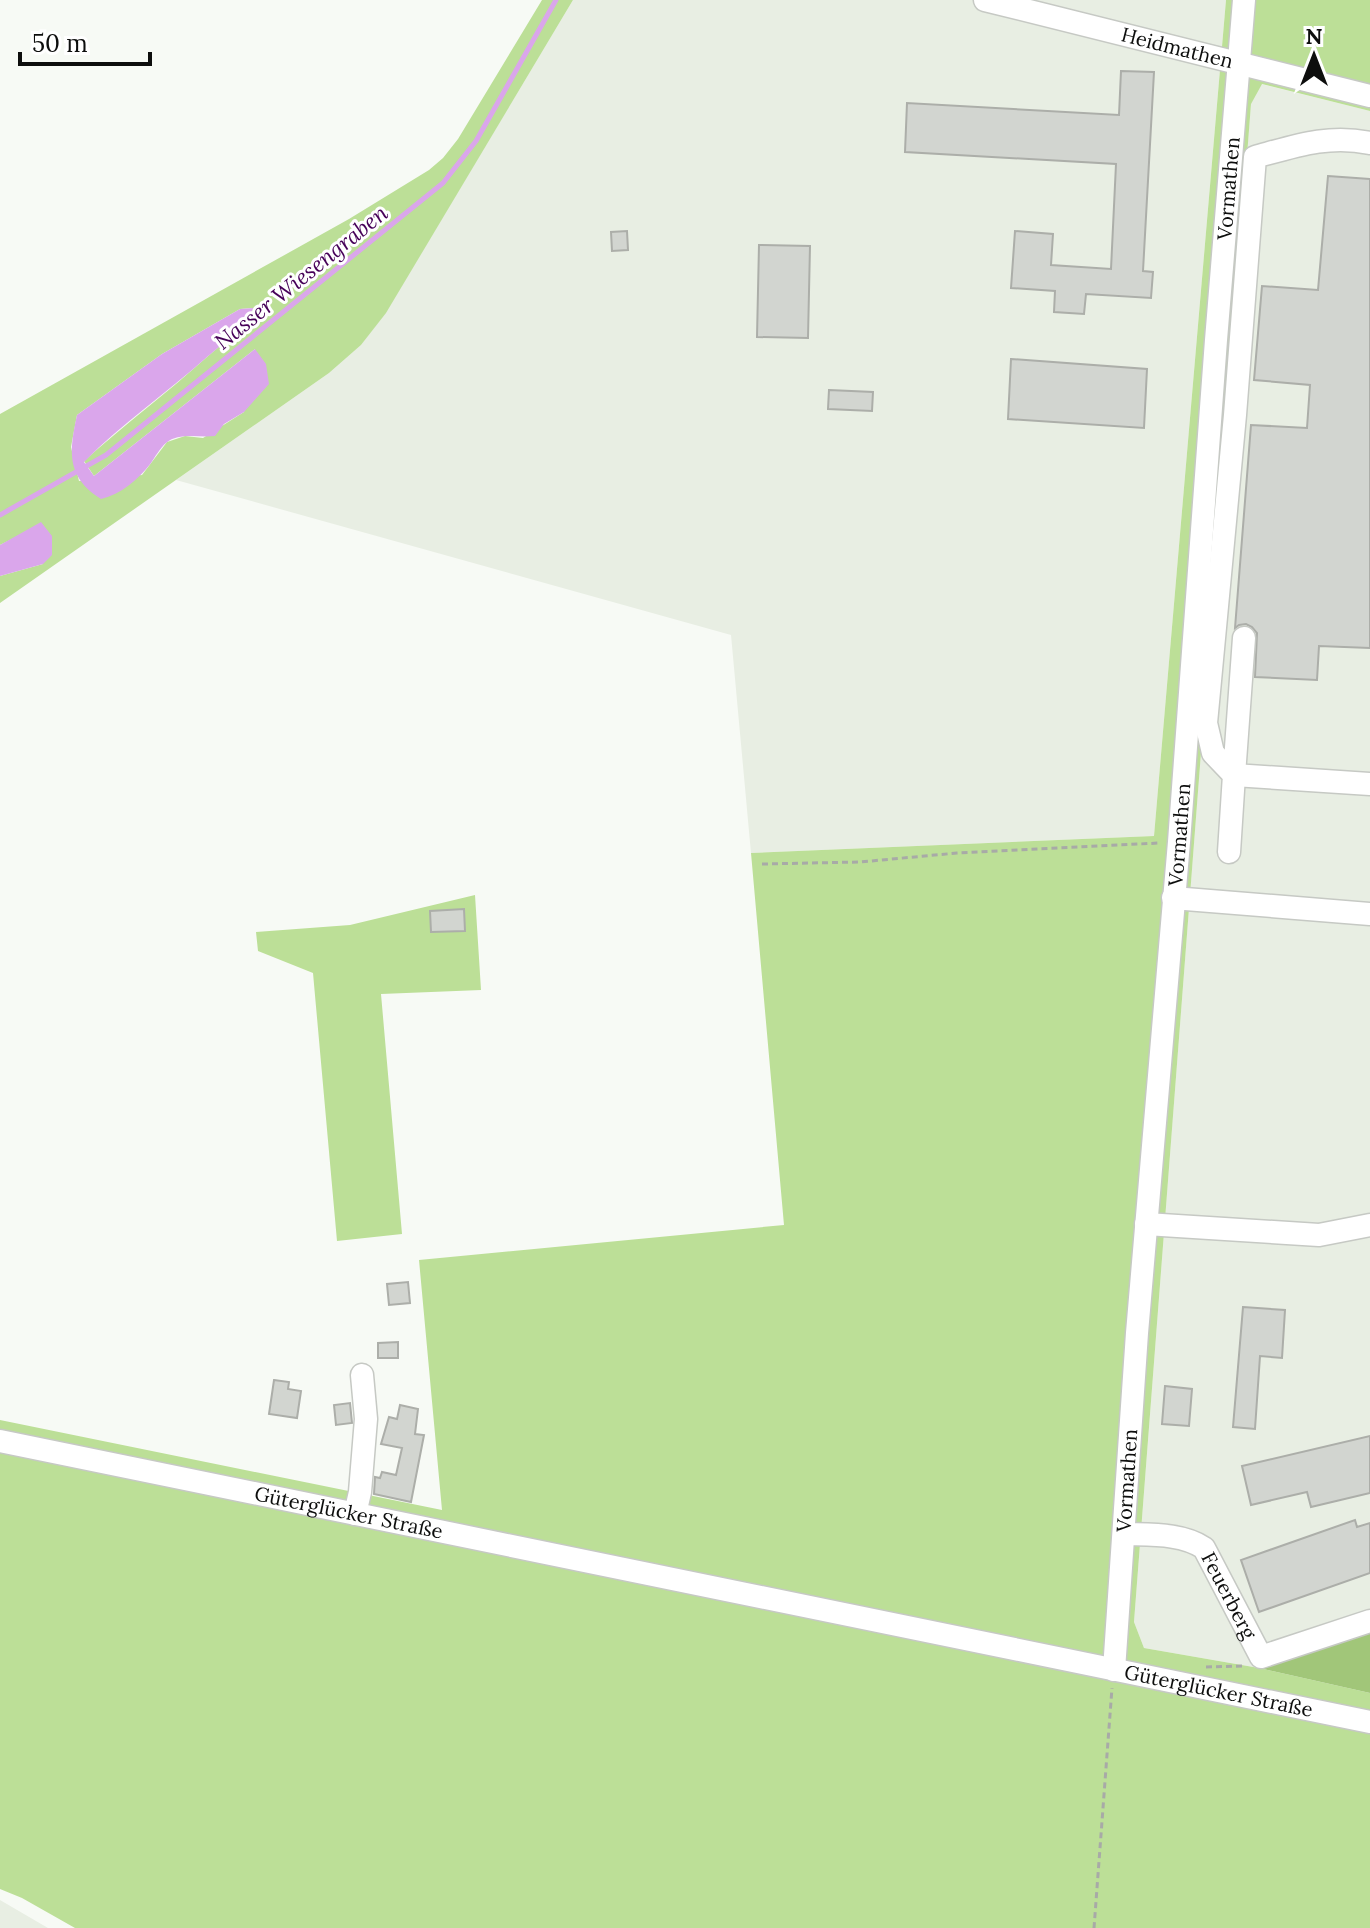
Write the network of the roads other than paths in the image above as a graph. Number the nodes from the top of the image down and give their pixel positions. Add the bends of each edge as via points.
1 (985, 0) edge
2 (1244, 0) edge
3 (1239, 64) junction
4 (1370, 96) edge
5 (1370, 143) edge
6 (1244, 638) dead end
7 (1234, 775) junction
8 (1370, 784) edge
9 (1229, 852) dead end
10 (1173, 898) junction
11 (1370, 914) edge
12 (1146, 1224) junction
13 (1370, 1225) edge
14 (362, 1375) dead end
15 (0, 1441) edge
16 (355, 1514) junction
17 (1124, 1534) junction
18 (1370, 1621) edge
19 (1114, 1670) junction
20 (1370, 1722) edge

1 - 3 street, Heidmathen
2 - 3 street, Vormathen
3 - 4 street, Heidmathen
3 - 10 street, Vormathen
5 - 7 street via 1349,138 1305,143 1255,157 1206,723 1213,753
6 - 7 street
7 - 8 street
7 - 9 street
10 - 11 street
10 - 12 street, Vormathen
12 - 13 street via 1319,1235
12 - 17 street, Vormathen
14 - 16 street via 366,1419
15 - 16 street, Güterglücker Straße
16 - 19 street, Güterglücker Straße
17 - 18 street, Feuerberg via 1181,1538 1204,1548 1261,1657
17 - 19 street, Vormathen
19 - 20 street, Güterglücker Straße

